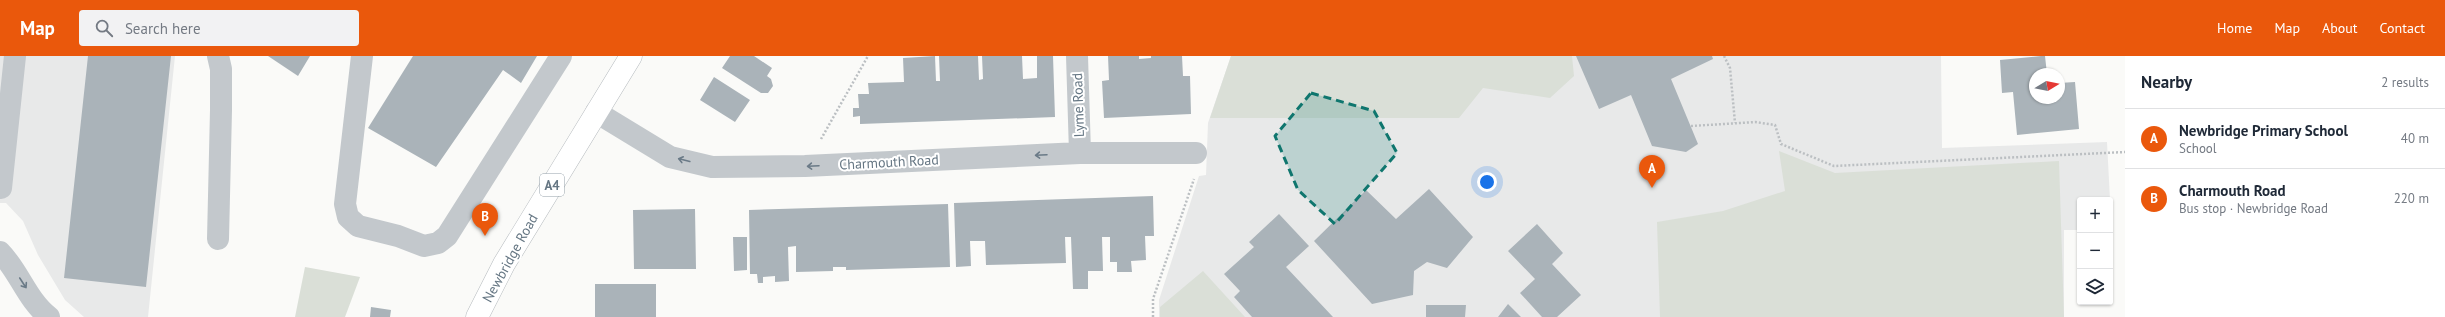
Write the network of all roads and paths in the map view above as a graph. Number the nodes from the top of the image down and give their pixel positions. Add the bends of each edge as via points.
1 (15, 56) edge
2 (218, 56) edge
3 (362, 56) edge
4 (561, 56) edge
5 (631, 56) edge
6 (868, 56) edge
7 (1077, 56) edge
8 (1724, 56) edge
9 (596, 112) junction
10 (1735, 123) junction
11 (1691, 126) dead end
12 (2125, 152) edge
13 (1080, 153) junction
14 (1196, 153) joint
15 (805, 166) junction
16 (1, 188) dead end
17 (218, 239) dead end
18 (0, 252) edge
19 (49, 317) edge
20 (477, 317) edge
21 (1154, 317) edge

1 - 16 street
2 - 17 street via 221,70
3 - 4 street via 345,204 348,217 358,226 398,236 424,246 438,244 447,236
5 - 9 main road, Newbridge Road / A4
6 - 15 path
7 - 13 street, Lyme Road
8 - 10 path via 1730,68
15 -> 9 street, Charmouth Road via 712,168 670,157
9 - 20 main road, Newbridge Road / A4 via 504,264
10 - 11 path
10 - 12 path via 1775,125 1781,144 1834,166
13 - 14 street, Charmouth Road
13 -> 15 street, Charmouth Road
14 - 21 path via 1196,173 1153,299
18 -> 19 street via 8,260 40,310

